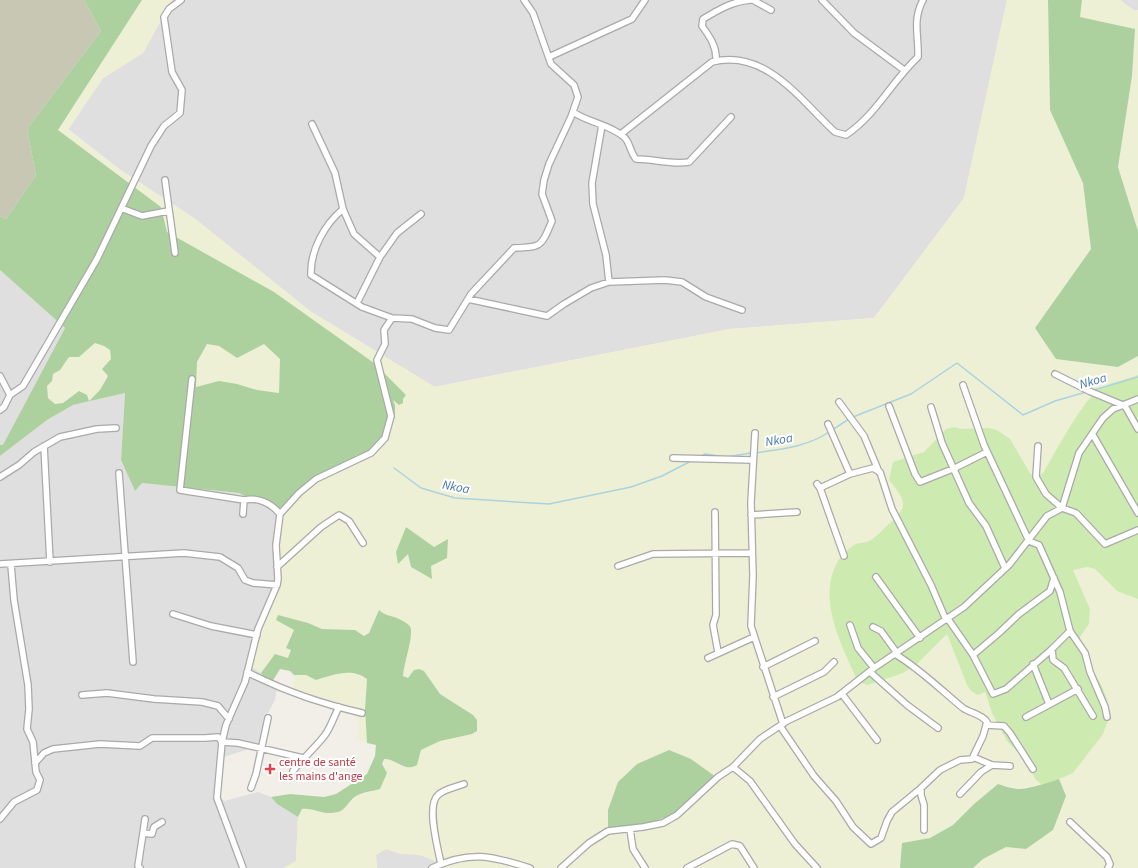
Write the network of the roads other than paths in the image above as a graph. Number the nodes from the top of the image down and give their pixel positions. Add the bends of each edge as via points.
1 (181, 0) edge
2 (524, 0) edge
3 (645, 0) edge
4 (752, 0) edge
5 (822, 0) edge
6 (923, 0) edge
7 (771, 10) dead end
8 (549, 57) junction
9 (716, 60) junction
10 (904, 70) junction
11 (573, 112) junction
12 (731, 117) dead end
13 (312, 124) dead end
14 (602, 125) junction
15 (621, 134) junction
16 (165, 180) dead end
17 (121, 208) junction
18 (343, 209) junction
19 (168, 211) junction
20 (421, 214) dead end
21 (175, 253) dead end
22 (380, 258) junction
23 (609, 282) junction
24 (468, 299) junction
25 (357, 303) junction
26 (742, 310) dead end
27 (392, 318) junction
28 (1055, 374) dead end
29 (0, 376) edge
30 (192, 380) dead end
31 (963, 385) dead end
32 (10, 395) junction
33 (1138, 399) edge
34 (839, 402) dead end
35 (889, 406) dead end
36 (1125, 406) junction
37 (931, 407) dead end
38 (0, 410) edge
39 (828, 424) dead end
40 (116, 428) dead end
41 (1138, 429) edge
42 (755, 432) dead end
43 (1092, 435) junction
44 (44, 446) junction
45 (1038, 446) dead end
46 (988, 452) junction
47 (673, 458) dead end
48 (752, 460) junction
49 (955, 468) junction
50 (880, 472) junction
51 (119, 473) dead end
52 (850, 474) junction
53 (0, 477) edge
54 (244, 500) junction
55 (1062, 508) junction
56 (715, 512) dead end
57 (796, 512) dead end
58 (1138, 513) edge
59 (243, 514) dead end
60 (280, 514) junction
61 (751, 515) junction
62 (1138, 530) edge
63 (1029, 541) junction
64 (363, 544) dead end
65 (716, 553) junction
66 (752, 553) junction
67 (844, 556) dead end
68 (126, 558) junction
69 (50, 562) junction
70 (0, 564) edge
71 (11, 565) junction
72 (618, 566) dead end
73 (277, 567) junction
74 (1005, 568) junction
75 (876, 577) dead end
76 (1054, 578) junction
77 (277, 585) junction
78 (174, 614) dead end
79 (947, 620) junction
80 (850, 624) dead end
81 (873, 627) dead end
82 (1070, 631) junction
83 (257, 635) junction
84 (754, 637) junction
85 (920, 638) junction
86 (815, 641) dead end
87 (1052, 650) junction
88 (718, 652) junction
89 (896, 654) junction
90 (973, 655) junction
91 (708, 658) dead end
92 (133, 662) dead end
93 (834, 662) dead end
94 (1033, 664) junction
95 (763, 668) junction
96 (872, 670) junction
97 (247, 672) junction
98 (1078, 689) junction
99 (842, 694) junction
100 (82, 695) dead end
101 (773, 697) junction
102 (1049, 704) junction
103 (339, 707) junction
104 (362, 714) dead end
105 (1093, 716) dead end
106 (1026, 717) dead end
107 (1107, 717) dead end
108 (268, 718) dead end
109 (229, 719) junction
110 (781, 725) junction
111 (986, 725) junction
112 (938, 728) dead end
113 (877, 740) dead end
114 (222, 742) junction
115 (262, 749) junction
116 (973, 757) junction
117 (303, 758) junction
118 (35, 763) junction
119 (992, 765) junction
120 (1010, 766) dead end
121 (733, 767) junction
122 (1033, 769) dead end
123 (293, 771) dead end
124 (464, 784) dead end
125 (251, 788) dead end
126 (921, 788) junction
127 (960, 794) dead end
128 (0, 819) edge
129 (145, 819) dead end
130 (162, 822) dead end
131 (1070, 822) dead end
132 (630, 829) junction
133 (924, 830) dead end
134 (143, 833) junction
135 (441, 864) junction
136 (140, 868) edge
137 (244, 868) edge
138 (432, 868) edge
139 (530, 868) edge
140 (561, 868) edge
141 (645, 868) edge
142 (687, 868) edge
143 (754, 868) edge
144 (817, 868) edge
145 (1108, 868) edge

1 - 17 street via 169,9 164,17 172,72 182,90 180,113 164,126 151,146
2 - 8 street via 533,14
3 - 8 street via 632,18
4 - 7 street
4 - 9 street via 726,6 703,19 702,26 716,52
5 - 10 street via 854,33
6 - 10 street via 918,10 916,25 918,57
8 - 11 street via 551,64 574,85 578,97
9 - 10 street via 751,63 782,79 835,132 846,135 858,127 882,102
9 - 15 street
11 - 14 street via 585,120
11 - 24 street via 544,180 542,194 552,222 543,242 535,247 514,248
12 - 15 street via 689,162 680,164 636,158
13 - 18 street via 334,173
14 - 15 street
14 - 23 street via 592,183 593,204 606,256
16 - 19 street
17 - 19 street via 142,216
17 - 32 street via 97,260 29,375 22,386
18 - 22 street via 354,234
18 - 25 street via 324,229 316,246 311,275
19 - 21 street
20 - 22 street via 397,233
22 - 25 street
23 - 24 street via 591,288 547,316
23 - 26 street via 682,282 706,297
24 - 27 street via 450,330 435,328 412,319
25 - 27 street
27 - 60 street via 384,330 385,344 377,360 391,416 385,438 371,453 316,479
28 - 36 street
29 - 32 street
30 - 54 street via 180,490
31 - 46 street
32 - 38 street
33 - 36 street
34 - 50 street via 864,436
35 - 49 street via 920,482
36 - 41 street
36 - 43 street via 1113,409 1102,418
37 - 49 street via 942,443
39 - 52 street
40 - 44 street via 60,437
42 - 48 street
43 - 55 street via 1079,453
43 - 58 street
44 - 53 street
44 - 69 street
45 - 55 street via 1036,477 1046,494
46 - 49 street
46 - 63 street
47 - 48 street
48 - 61 street
49 - 74 street via 969,503 986,526
50 - 52 street via 873,468
50 - 79 street via 892,509
51 - 68 street
52 - 67 street via 818,486
54 - 59 street
54 - 60 street via 262,500
55 - 62 street via 1076,513 1105,544
55 - 63 street via 1047,516
56 - 65 street
57 - 61 street
60 - 73 street via 276,545
61 - 66 street
63 - 74 street
63 - 76 street via 1039,545
64 - 73 street via 349,521 339,515 321,527
65 - 66 street
65 - 72 street via 653,554
65 - 88 street via 716,615 713,625
66 - 84 street via 751,626
68 - 69 street
68 - 77 street via 184,553 220,557 238,568 245,580
68 - 92 street
69 - 71 street
70 - 71 street
71 - 118 street via 28,685 27,729 33,742
73 - 77 street
74 - 79 street
75 - 85 street
76 - 82 street
76 - 90 street via 1050,591 1019,614
77 - 83 street
78 - 83 street via 211,626
79 - 85 street
79 - 90 street
80 - 96 street via 858,648
81 - 89 street via 880,631
82 - 87 street
82 - 107 street via 1085,653
83 - 97 street
84 - 88 street
84 - 95 street
85 - 89 street
86 - 95 street
87 - 94 street
87 - 98 street via 1053,660 1064,668
88 - 91 street
89 - 96 street
89 - 111 street via 965,709 985,719
90 - 94 street via 993,694 1006,689
93 - 101 street via 824,672
94 - 102 street
95 - 101 street
96 - 99 street
96 - 112 street via 907,705
97 - 103 street via 290,692
97 - 109 street
98 - 102 street
98 - 105 street
99 - 110 street
99 - 113 street
100 - 109 street via 107,693 202,702 218,706
101 - 110 street
102 - 106 street
103 - 104 street
103 - 117 street via 326,734
108 - 115 street
109 - 114 street
110 - 121 street via 760,739
110 - 126 street via 814,776 836,801 853,827 871,844 881,838 892,812
111 - 116 street
111 - 122 street via 1004,726
114 - 115 street
114 - 118 street via 218,737 210,736 152,738 140,746 100,744 53,748
114 - 137 street via 217,798
115 - 117 street
115 - 125 street
116 - 119 street
116 - 126 street via 940,770
117 - 123 street
118 - 128 street via 40,780 37,790 14,802
119 - 120 street
119 - 127 street via 981,772
121 - 132 street via 663,823
121 - 144 street via 750,781 795,844
124 - 135 street via 438,794 433,801
126 - 133 street
129 - 134 street
130 - 134 street via 154,827 152,834
131 - 145 street via 1107,857 1110,864
132 - 140 street via 608,832 589,843
132 - 141 street via 633,849
134 - 136 street via 138,860
135 - 138 street
135 - 139 street via 460,857 476,856 502,859
142 - 143 street via 732,844 740,846

